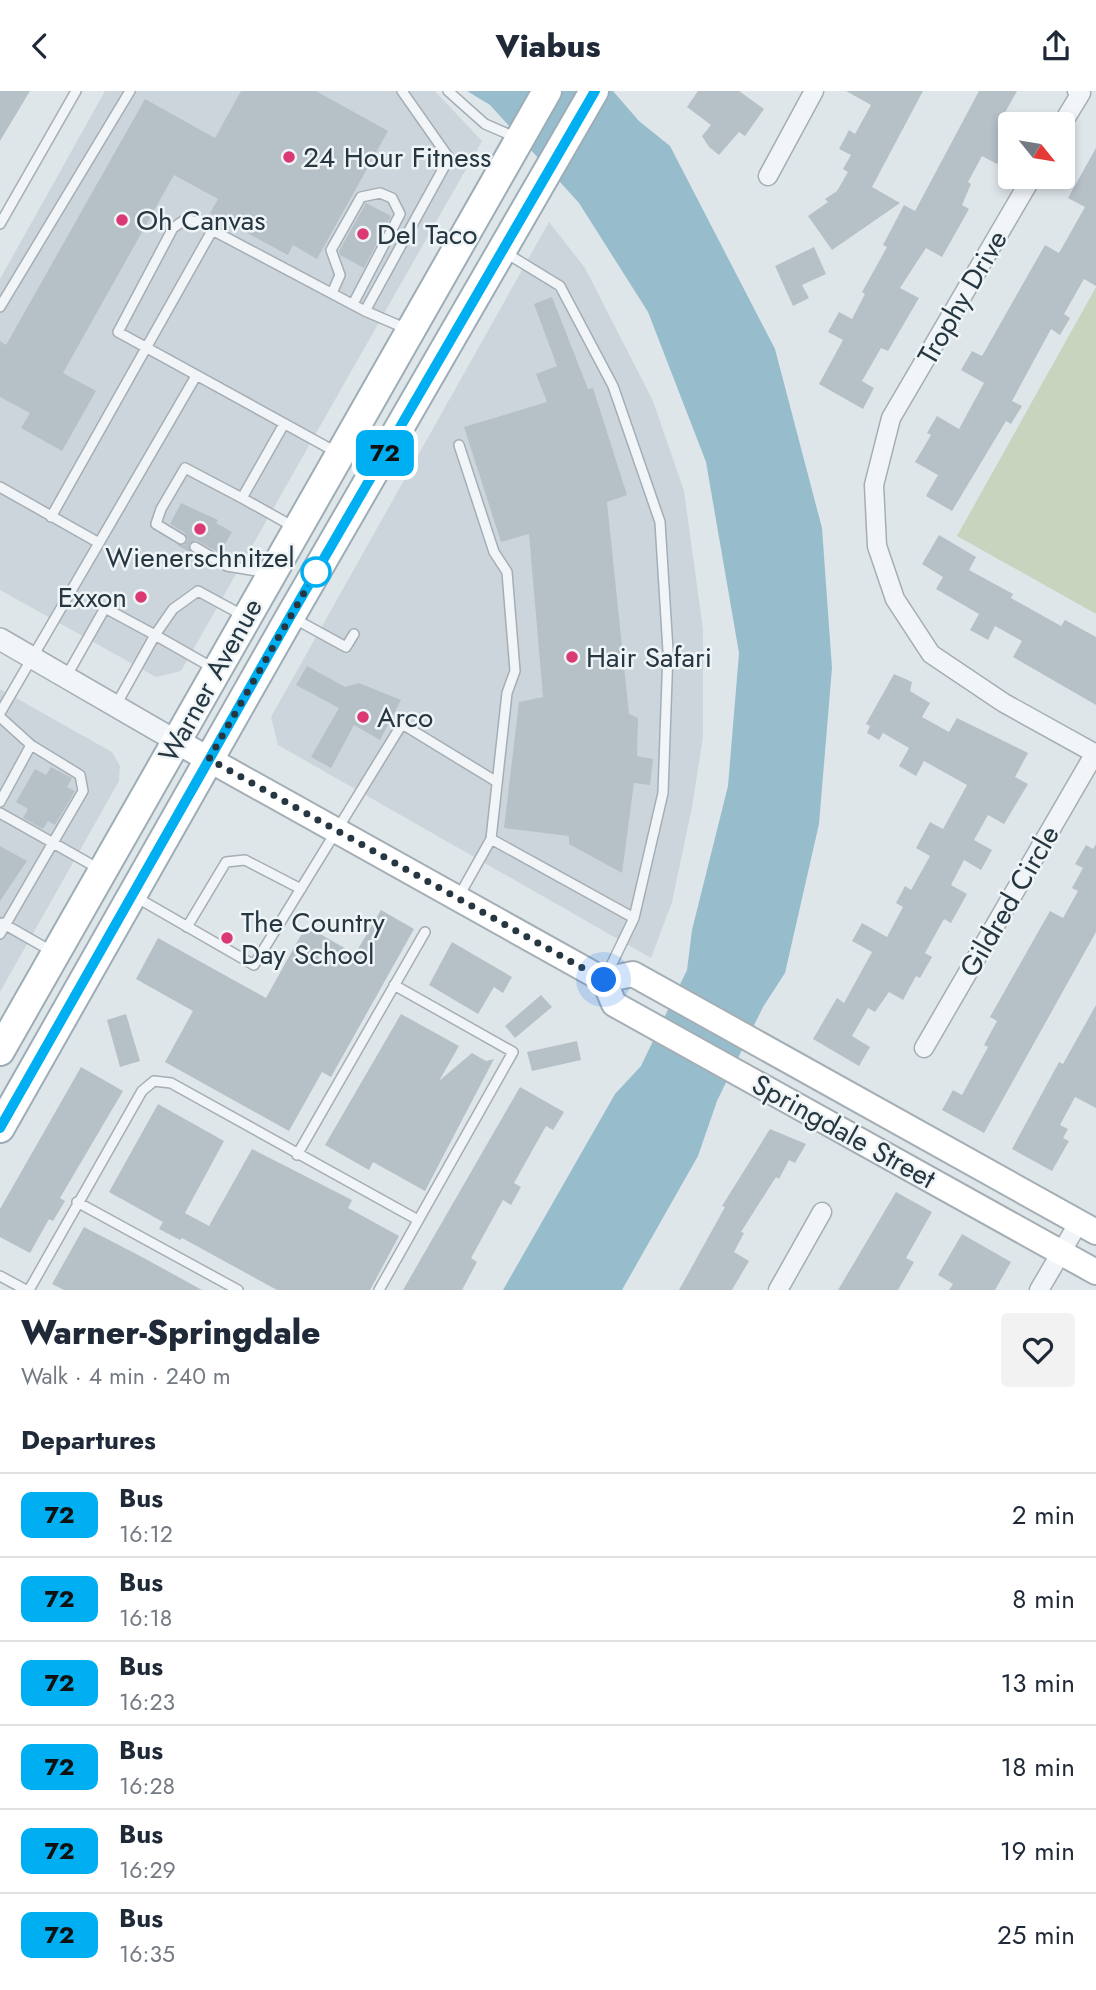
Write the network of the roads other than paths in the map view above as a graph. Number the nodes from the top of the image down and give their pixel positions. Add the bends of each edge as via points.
1 (76, 91) edge
2 (130, 91) edge
3 (402, 91) edge
4 (448, 91) edge
5 (547, 91) edge
6 (594, 91) edge
7 (814, 91) edge
8 (1079, 92) edge
9 (1068, 112) edge
10 (519, 137) junction
11 (768, 176) dead end
12 (1025, 189) edge
13 (0, 224) edge
14 (213, 229) junction
15 (504, 246) junction
16 (331, 293) junction
17 (353, 304) junction
18 (0, 307) edge
19 (365, 311) junction
20 (412, 331) junction
21 (145, 349) junction
22 (444, 351) junction
23 (196, 376) junction
24 (284, 424) junction
25 (459, 446) dead end
26 (339, 454) junction
27 (0, 487) edge
28 (242, 498) junction
29 (51, 517) junction
30 (296, 528) junction
31 (181, 539) dead end
32 (99, 543) junction
33 (195, 547) dead end
34 (269, 573) junction
35 (245, 617) junction
36 (290, 617) junction
37 (354, 633) dead end
38 (155, 635) junction
39 (0, 639) edge
40 (32, 657) junction
41 (216, 670) junction
42 (66, 677) junction
43 (116, 706) junction
44 (0, 715) edge
45 (176, 741) junction
46 (31, 745) junction
47 (1095, 753) edge
48 (209, 759) junction
49 (498, 782) junction
50 (0, 802) edge
51 (0, 813) edge
52 (337, 829) junction
53 (491, 839) junction
54 (55, 842) junction
55 (103, 870) junction
56 (301, 889) junction
57 (132, 895) junction
58 (458, 899) junction
59 (635, 918) junction
60 (2, 927) edge
61 (187, 927) junction
62 (425, 932) dead end
63 (57, 954) junction
64 (604, 980) junction
65 (394, 985) junction
66 (4, 1037) edge
67 (924, 1048) dead end
68 (16, 1100) junction
69 (0, 1128) edge
70 (297, 1154) junction
71 (77, 1202) junction
72 (822, 1212) dead end
73 (418, 1220) junction
74 (1087, 1227) edge
75 (1061, 1252) junction
76 (1096, 1272) edge
77 (0, 1276) edge
78 (27, 1290) edge
79 (238, 1290) edge
80 (379, 1290) edge
81 (778, 1290) edge
82 (1039, 1290) edge

1 - 13 lane
2 - 18 lane
3 - 19 lane via 449,158
4 - 10 lane via 485,124
5 - 10 main road, Warner Avenue
6 - 15 main road, Warner Avenue
7 - 11 street
8 - 9 street
10 - 15 main road via 513,182 494,218 495,235
10 - 20 main road, Warner Avenue
12 - 47 street, Trophy Drive via 891,418 874,485 877,546 895,599 931,654 1003,703
14 - 16 lane
14 - 21 lane
14 - 21 lane via 186,219 173,228 118,327 121,335
15 - 22 main road, Warner Avenue
15 - 59 lane via 560,286 613,386 660,522 668,651 663,793
16 - 17 lane
16 - 17 lane via 340,275 331,250 361,197 380,193 392,198 400,214
17 - 19 lane
19 - 20 lane
20 - 22 main road
20 - 26 main road, Warner Avenue
21 - 23 lane
21 - 29 lane
22 - 36 main road, Warner Avenue
23 - 24 lane
23 - 32 lane
24 - 26 lane
24 - 28 lane
25 - 49 lane via 494,552 507,572 515,671 507,693
26 - 30 main road, Warner Avenue
27 - 29 lane
28 - 30 lane
28 - 31 lane via 185,468 156,524
29 - 32 lane
30 - 34 main road, Warner Avenue
32 - 40 lane
33 - 34 lane via 227,566
34 - 35 main road, Warner Avenue
35 - 38 lane via 198,591 173,609
35 - 41 main road, Warner Avenue
36 - 37 lane via 346,647
36 - 48 main road, Warner Avenue
38 - 41 lane
38 - 42 lane via 105,608
38 - 43 lane
39 - 40 street, Springdale Street
40 - 42 street, Springdale Street
40 - 44 lane
41 - 45 main road, Warner Avenue
42 - 43 street, Springdale Street
43 - 45 street, Springdale Street
44 - 46 lane
45 - 48 main road, Springdale Street
45 - 55 main road, Warner Avenue
46 - 50 lane
46 - 54 lane via 80,775 83,791
47 - 67 street, Gildred Circle
48 - 52 main road, Springdale Street
48 - 57 main road, Warner Avenue
49 - 52 lane via 402,724
49 - 53 lane
51 - 54 lane
52 - 56 lane
52 - 58 main road, Springdale Street
53 - 58 lane
53 - 59 lane
54 - 55 lane
54 - 60 lane
55 - 63 main road, Warner Avenue
56 - 61 lane via 237,858 226,862
56 - 61 lane via 254,965
57 - 61 lane
57 - 68 main road, Warner Avenue
58 - 64 main road, Springdale Street
59 - 64 lane
60 - 63 lane
62 - 65 lane
63 - 66 main road, Warner Avenue
63 - 68 main road via 71,969 23,1055
64 - 74 main road, Springdale Street via 633,974
64 - 75 main road, Springdale Street via 614,1004
65 - 70 lane
65 - 73 lane via 513,1052
68 - 69 main road, Warner Avenue
70 - 71 lane via 171,1083 154,1081 142,1091
70 - 73 lane
71 - 78 lane
71 - 79 lane
72 - 81 street
73 - 80 lane
74 - 75 street
75 - 76 main road, Springdale Street
75 - 82 street
77 - 78 lane

